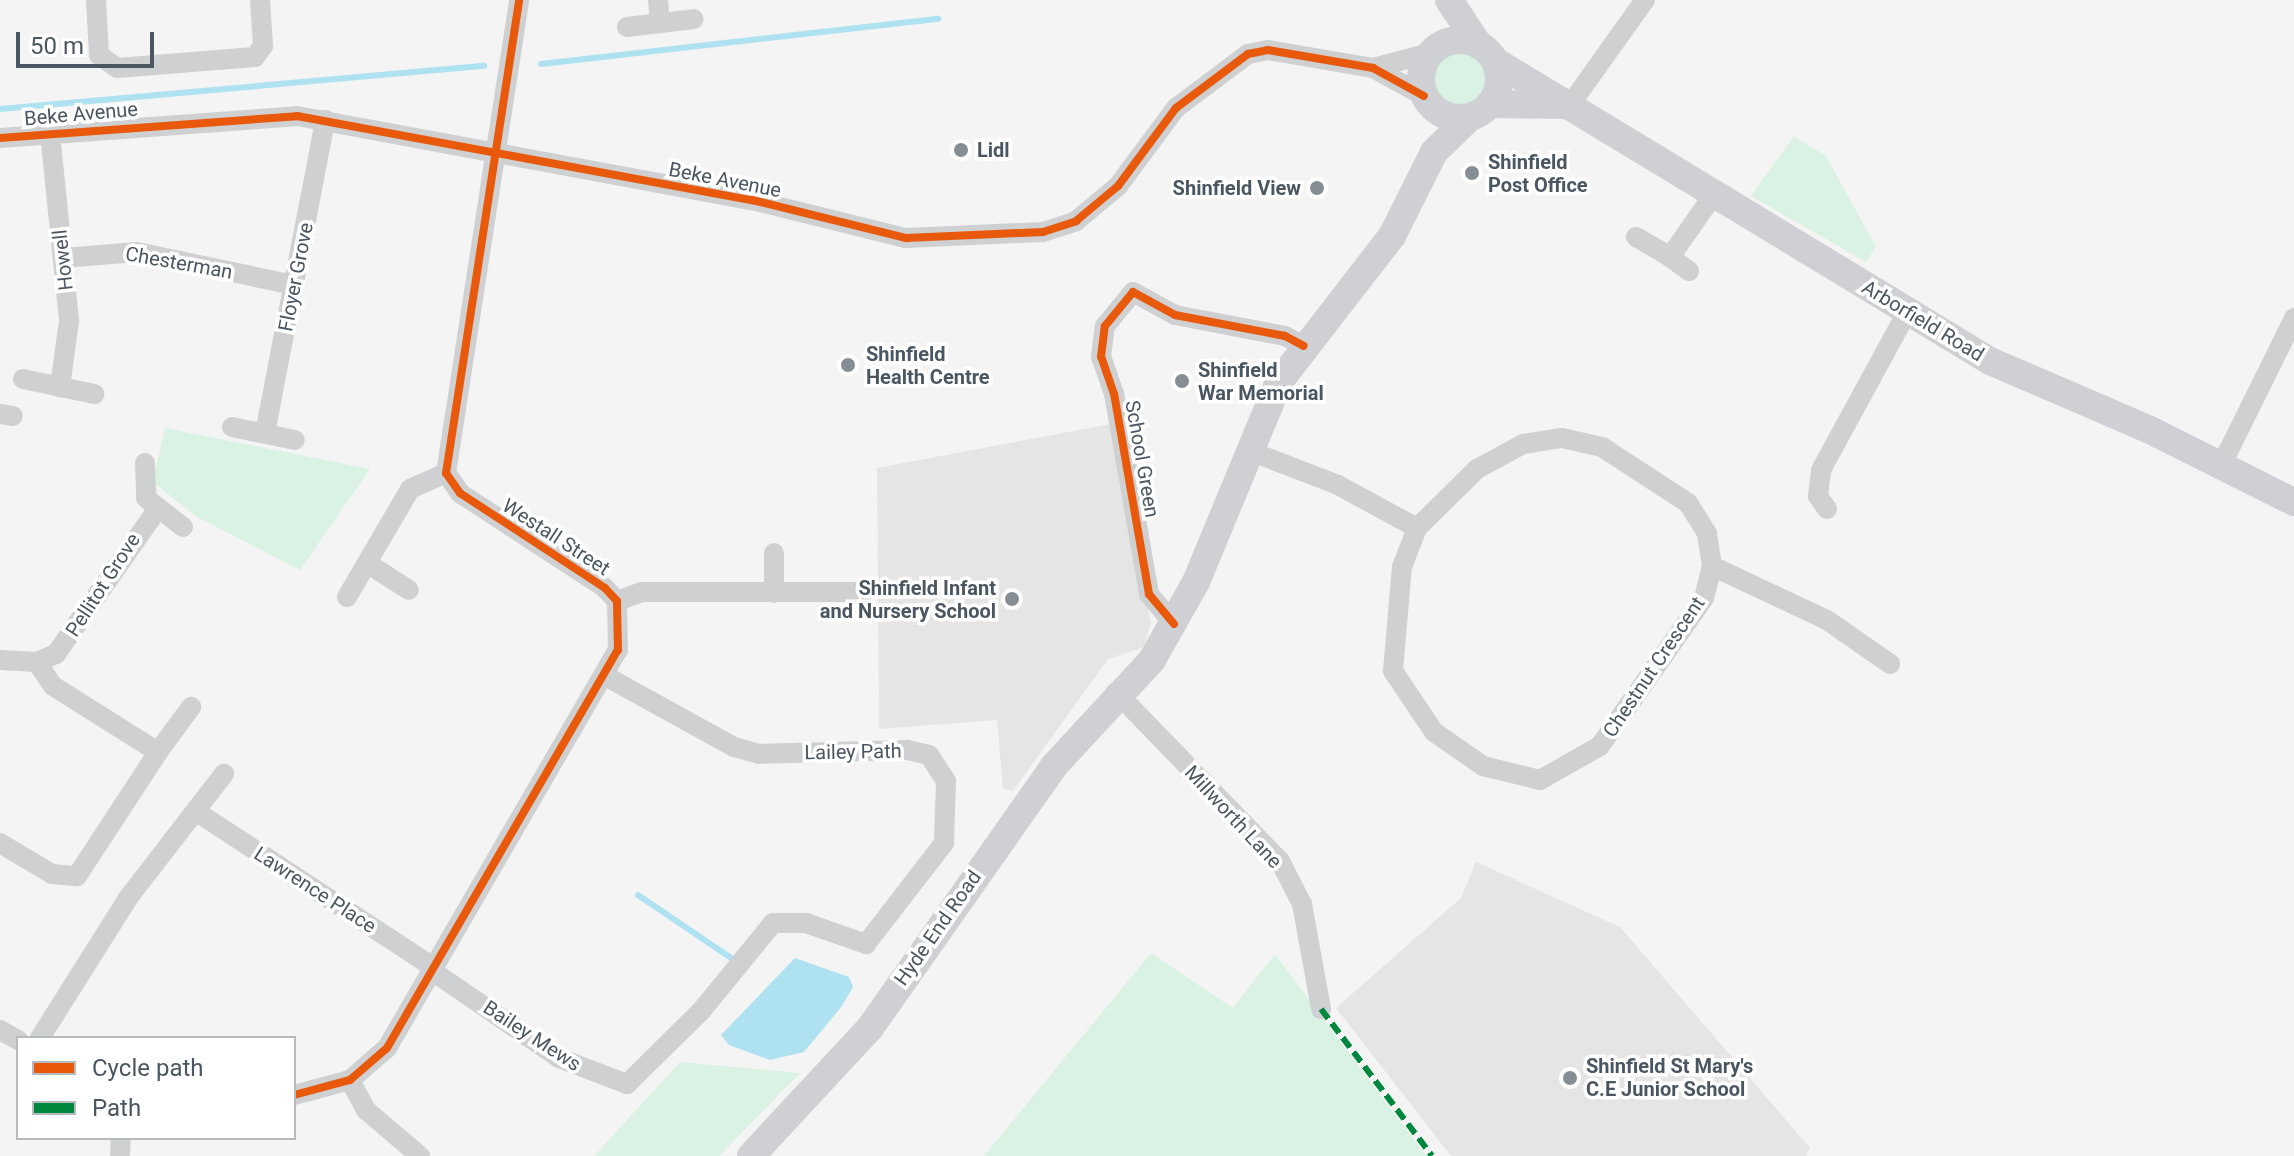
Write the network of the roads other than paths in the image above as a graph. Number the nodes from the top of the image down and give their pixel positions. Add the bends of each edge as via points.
1 (96, 0) edge
2 (260, 0) edge
3 (519, 0) edge
4 (658, 0) edge
5 (1447, 0) edge
6 (1645, 0) edge
7 (694, 19) dead end
8 (660, 23) junction
9 (627, 27) dead end
10 (1432, 50) junction
11 (1487, 53) junction
12 (1373, 68) junction
13 (1428, 102) junction
14 (1570, 105) junction
15 (1480, 111) junction
16 (325, 120) junction
17 (50, 133) junction
18 (0, 138) edge
19 (1434, 152) junction
20 (493, 154) junction
21 (1712, 197) junction
22 (1636, 237) dead end
23 (1670, 257) junction
24 (64, 258) junction
25 (1689, 271) dead end
26 (294, 285) junction
27 (1907, 312) junction
28 (2294, 318) edge
29 (1304, 346) junction
30 (23, 379) dead end
31 (60, 387) junction
32 (94, 394) dead end
33 (232, 427) dead end
34 (265, 433) junction
35 (295, 440) dead end
36 (1247, 450) junction
37 (145, 463) dead end
38 (2222, 464) junction
39 (446, 473) junction
40 (2294, 502) edge
41 (1827, 509) dead end
42 (157, 510) junction
43 (183, 527) dead end
44 (1417, 528) junction
45 (774, 553) dead end
46 (370, 565) junction
47 (1712, 566) junction
48 (409, 590) dead end
49 (865, 592) dead end
50 (774, 593) junction
51 (347, 597) dead end
52 (617, 601) junction
53 (1174, 624) junction
54 (0, 660) edge
55 (37, 662) junction
56 (1890, 664) dead end
57 (607, 677) junction
58 (1116, 692) junction
59 (191, 707) dead end
60 (158, 752) junction
61 (224, 774) dead end
62 (197, 812) junction
63 (0, 843) edge
64 (763, 932) joint
65 (432, 968) junction
66 (1321, 1009) dead end
67 (41, 1036) edge
68 (350, 1080) junction
69 (296, 1094) edge
70 (420, 1156) edge
71 (751, 1156) edge

1 - 2 street via 99,55 117,68 255,57 263,46
3 - 20 street
4 - 8 street
5 - 10 main road
5 - 11 main road
6 - 14 street
7 - 8 street
8 - 9 street
10 - 11 main road via 1464,39
10 - 12 street
10 - 13 main road via 1421,70
11 - 14 main road, Arborfield Road
11 - 15 main road via 1499,83
12 - 13 street
12 - 20 street, Beke Avenue via 1268,50 1248,54 1176,108 1097,209 1043,232 906,238 740,197
13 - 15 main road via 1442,115
13 - 19 main road
14 - 15 main road
14 - 21 main road, Arborfield Road
15 - 19 main road
16 - 17 street, Beke Avenue via 270,114
16 - 20 street, Beke Avenue
16 - 26 street, Floyer Grove
17 - 18 street, Beke Avenue
17 - 24 street, Howell
19 - 29 main road via 1392,236
20 - 39 street
21 - 23 street
21 - 27 main road, Arborfield Road
22 - 23 street
23 - 25 street
24 - 26 street, Chesterman via 137,252
24 - 31 street, Howell via 69,321
26 - 34 street, Floyer Grove
27 - 38 main road, Arborfield Road via 2037,385
27 - 41 street via 1821,470 1818,496
28 - 38 street
29 - 36 main road
29 - 53 street, School Green via 1285,336 1175,315 1133,292 1105,326 1101,357 1114,394 1149,594
30 - 31 street
31 - 32 street
33 - 34 street
34 - 35 street
36 - 44 street via 1338,485
36 - 53 main road
37 - 42 street via 146,498
38 - 40 main road, Arborfield Road
39 - 46 street via 410,489 377,542
39 - 52 street, Westall Street via 460,493
42 - 43 street
42 - 55 street, Pellitot Grove via 61,648
44 - 47 street, Chestnut Crescent via 1477,469 1523,444 1562,438 1602,447 1688,503 1707,534
44 - 47 street, Chestnut Crescent via 1402,567 1393,671 1434,732 1483,766 1540,780 1600,746 1704,598
45 - 50 street
46 - 48 street
46 - 51 street
47 - 56 street via 1827,620
49 - 50 street, Westall Street
50 - 52 street, Westall Street via 642,592
52 - 57 street, Westall Street via 622,626
53 - 58 main road via 1152,660
54 - 55 street
55 - 60 street via 53,686
57 - 64 street, Lailey Path via 734,747 759,754 907,750 929,755 946,781 944,843 866,944 792,920
57 - 65 street, Westall Street
58 - 66 street, Millworth Lane via 1280,861 1302,904
58 - 71 main road, Hyde End Road via 1011,823 870,1028
59 - 60 street
60 - 63 street via 77,876 52,874
61 - 62 street
62 - 65 street, Lawrence Place
62 - 67 street via 128,898
64 - 65 street, Bailey Mews via 702,1010 627,1084 559,1058
65 - 68 street, Westall Street via 387,1048
68 - 69 street, Westall Street
68 - 70 street via 366,1110

